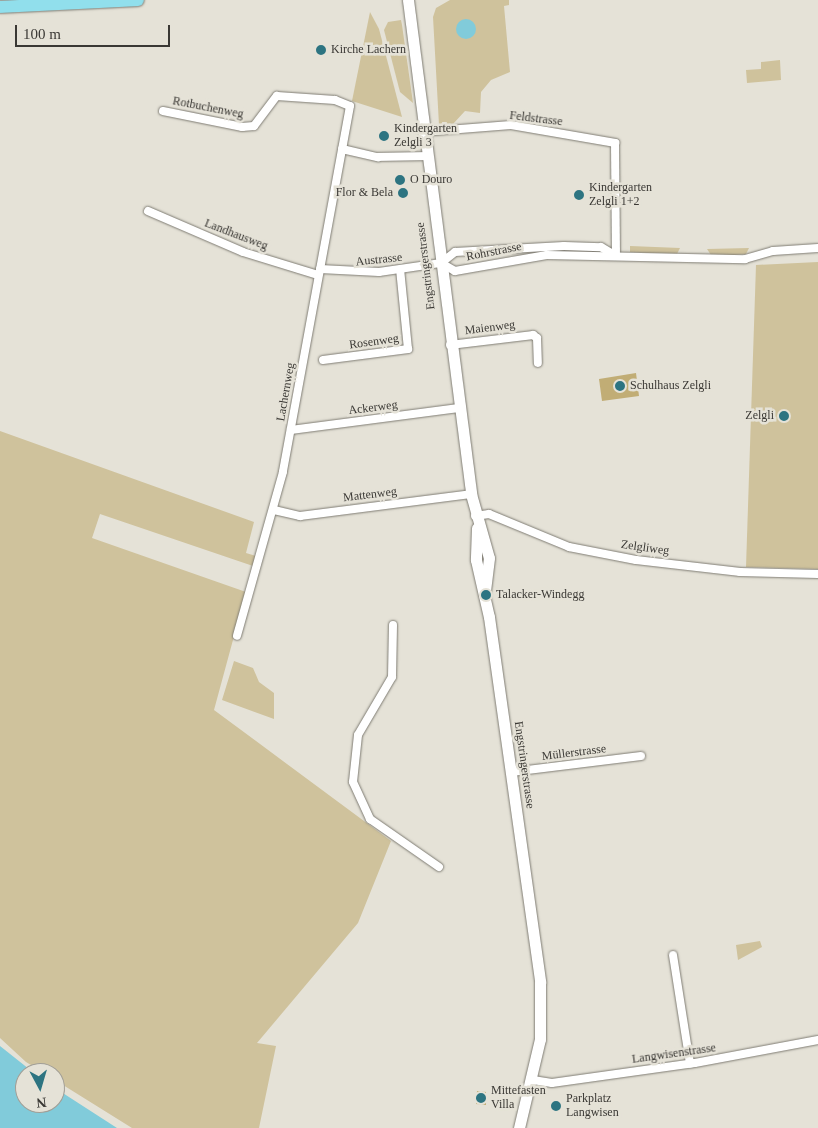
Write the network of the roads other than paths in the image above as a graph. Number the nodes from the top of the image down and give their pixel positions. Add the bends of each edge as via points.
1 (138, 0) edge
2 (408, 0) edge
3 (79, 2) edge
4 (0, 7) edge
5 (350, 106) joint
6 (163, 111) dead end
7 (422, 132) junction
8 (342, 149) junction
9 (426, 156) junction
10 (148, 212) dead end
11 (818, 248) edge
12 (616, 256) junction
13 (441, 263) junction
14 (400, 269) junction
15 (319, 272) junction
16 (450, 345) junction
17 (323, 360) dead end
18 (538, 363) dead end
19 (459, 408) junction
20 (291, 430) junction
21 (470, 494) junction
22 (274, 510) junction
23 (475, 516) junction
24 (818, 574) edge
25 (393, 625) dead end
26 (238, 636) dead end
27 (641, 756) dead end
28 (511, 772) junction
29 (439, 867) dead end
30 (673, 954) dead end
31 (818, 1040) edge
32 (690, 1064) junction
33 (533, 1080) junction
34 (520, 1128) edge

1 - 3 main road
2 - 7 main road, Engstringerstrasse
3 - 4 main road
5 - 6 street, Rotbuchenweg via 335,100 277,96 254,126 242,127
5 - 8 street, Lachernweg
7 - 9 main road, Engstringerstrasse
7 - 12 street, Feldstrasse via 511,125 615,143
8 - 9 street via 378,157
8 - 15 street, Lachernweg
9 - 13 main road, Engstringerstrasse
10 - 15 street, Landhausweg via 243,252
11 - 12 street, Rohrstrasse via 773,251 745,259
12 - 13 street, Rohrstrasse via 541,255 455,271
12 - 13 street, Rohrstrasse via 600,247 564,246 455,252
13 - 14 street, Austrasse
13 - 16 main road, Engstringerstrasse
14 - 15 street, Austrasse via 360,274
14 - 17 street, Rosenweg via 408,349
15 - 20 street, Lachernweg
16 - 18 street, Maienweg via 533,335 537,338
16 - 19 main road, Engstringerstrasse
19 - 20 street, Ackerweg
19 - 21 main road, Engstringerstrasse
20 - 22 street, Lachernweg
21 - 22 street, Mattenweg via 300,516
21 - 23 main road, Engstringerstrasse
22 - 26 street, Lachernweg
23 - 24 street, Zelgliweg via 489,514 569,547 636,560 740,572
23 - 28 main road, Engstringerstrasse via 476,560 485,592
25 - 29 street via 392,677 358,736 353,782 370,819
27 - 28 street, Müllerstrasse
28 - 33 main road, Engstringerstrasse via 541,1017
30 - 32 street
31 - 32 street, Langwisenstrasse
32 - 33 street, Langwisenstrasse via 552,1083
33 - 34 main road, Engstringerstrasse

